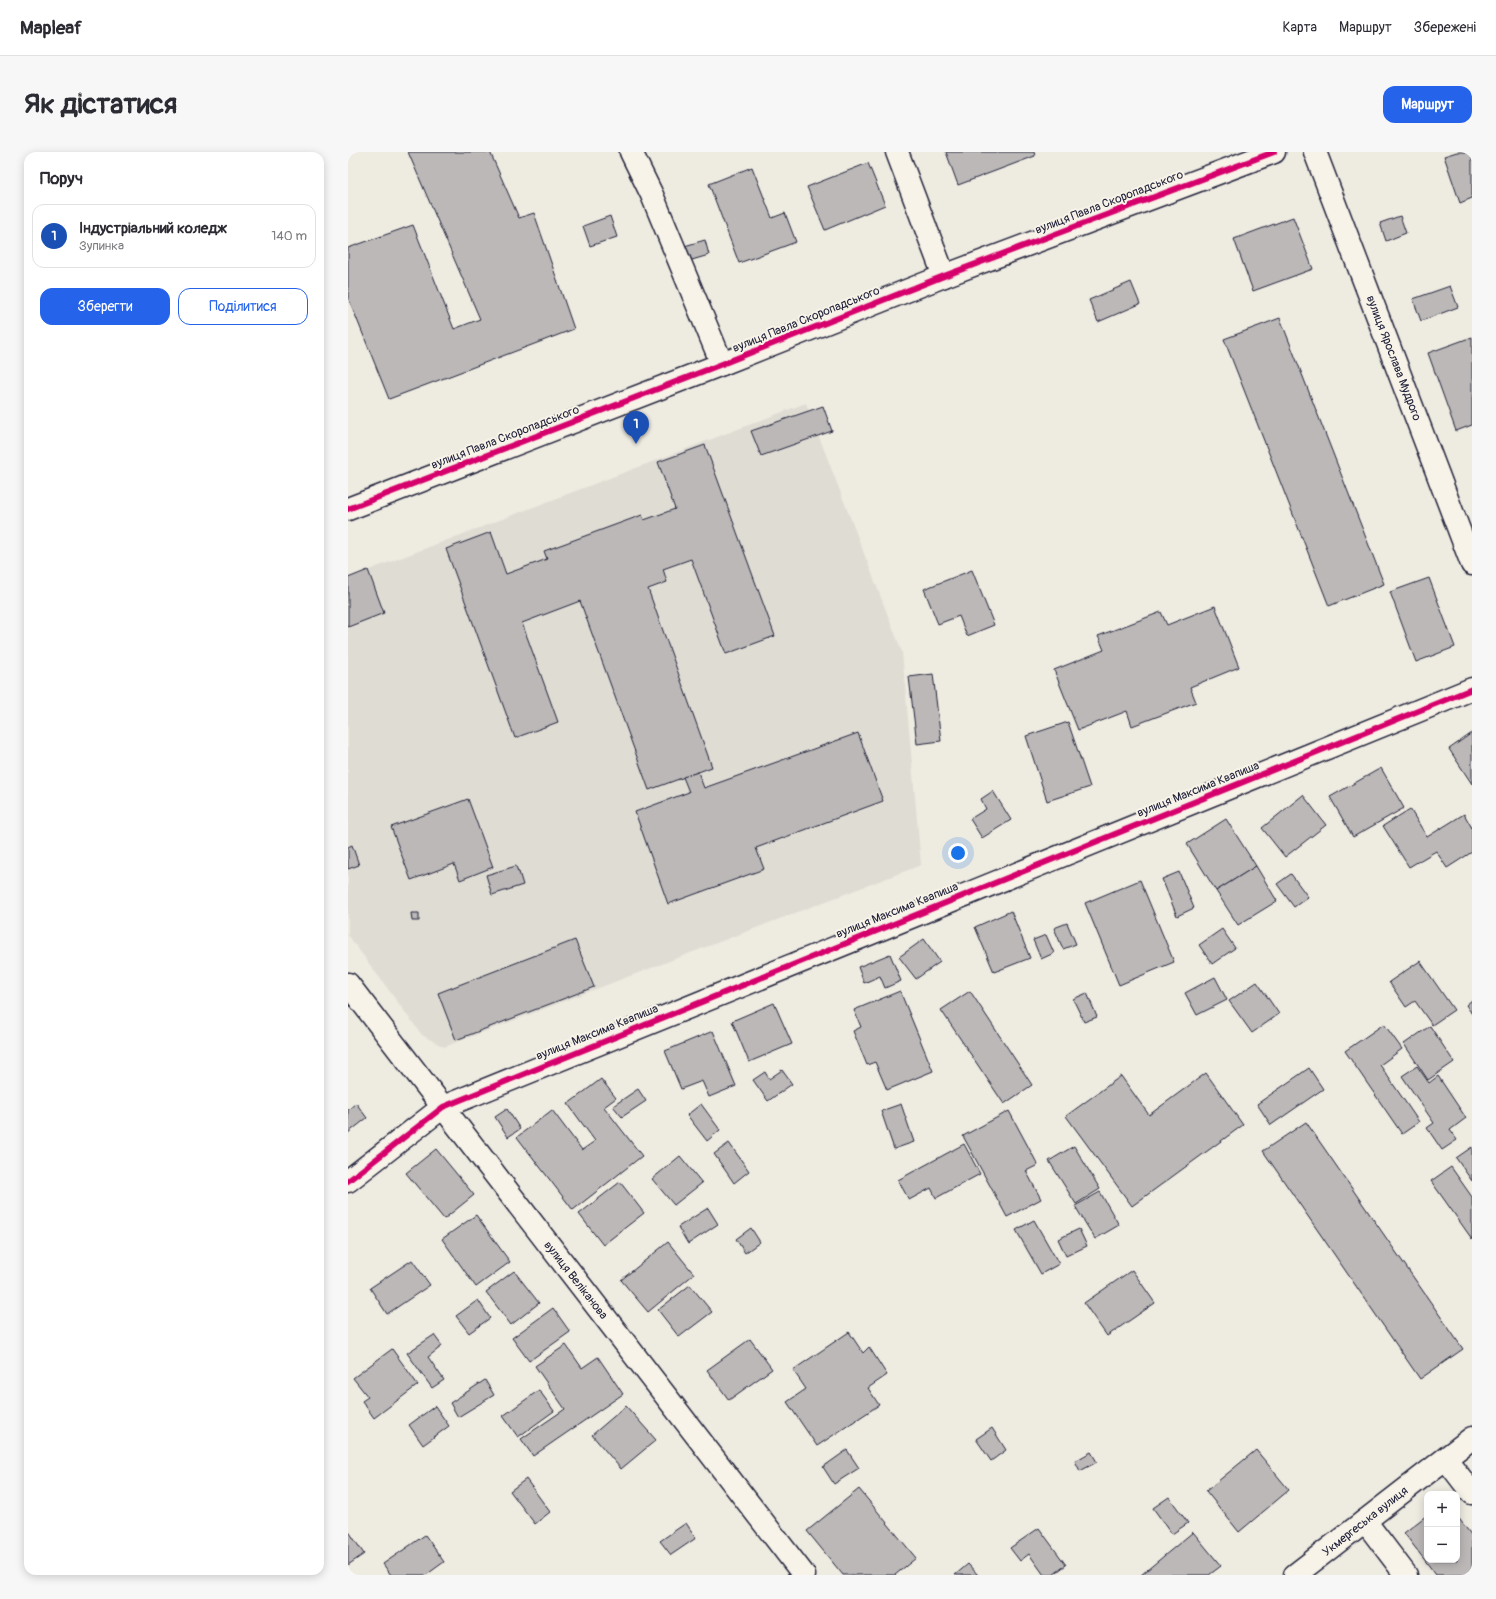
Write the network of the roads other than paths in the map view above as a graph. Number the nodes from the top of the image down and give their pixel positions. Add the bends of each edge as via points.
1 (631, 152) edge
2 (897, 152) edge
3 (1274, 152) edge
4 (1315, 152) edge
5 (944, 276) junction
6 (722, 364) junction
7 (348, 509) edge
8 (1472, 564) edge
9 (1472, 689) edge
10 (348, 984) edge
11 (443, 1107) junction
12 (348, 1181) edge
13 (1472, 1438) edge
14 (1446, 1459) junction
15 (1472, 1493) edge
16 (1365, 1521) junction
17 (804, 1575) edge
18 (1295, 1575) edge
19 (1406, 1575) edge

1 - 6 street, вулиця Павла Скоропадського via 652,195
2 - 5 street
3 - 5 street, вулиця Павла Скоропадського
4 - 8 street, вулиця Ярослава Мудрого
5 - 6 street, вулиця Павла Скоропадського
6 - 7 street, вулиця Павла Скоропадського
9 - 11 street, вулиця Максима Квапиша
10 - 11 street, вулиця Веліканова
11 - 12 street, вулиця Максима Квапиша
11 - 17 street, вулиця Веліканова
13 - 14 street, Укмергеська вулиця
14 - 15 street
14 - 16 street, Укмергеська вулиця
16 - 18 street, Укмергеська вулиця
16 - 19 street

